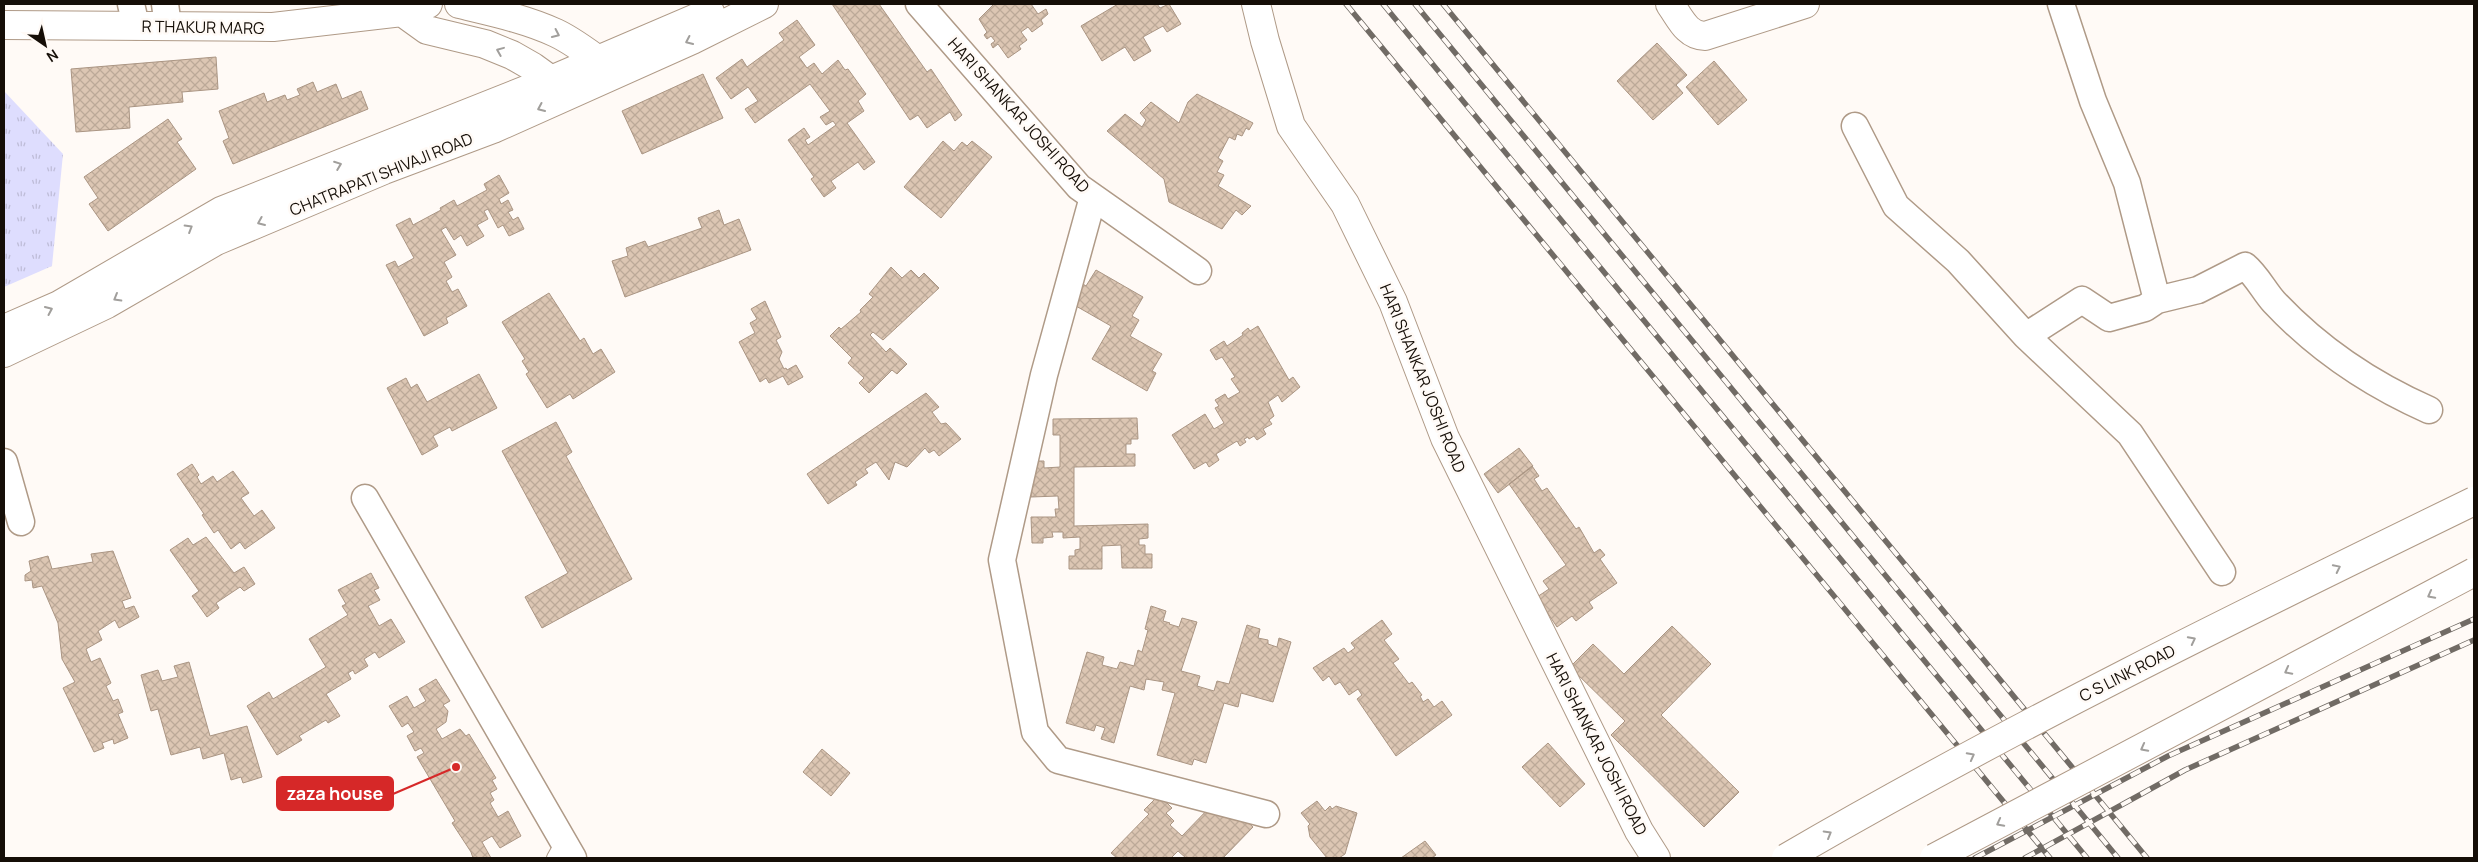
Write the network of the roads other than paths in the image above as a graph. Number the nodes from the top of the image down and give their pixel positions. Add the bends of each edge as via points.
1 (428, 4) edge
2 (459, 4) edge
3 (725, 4) edge
4 (764, 4) edge
5 (919, 4) edge
6 (1256, 4) edge
7 (1670, 4) edge
8 (1805, 4) edge
9 (2061, 4) edge
10 (402, 12) junction
11 (134, 15) edge
12 (167, 15) edge
13 (4, 25) edge
14 (607, 67) junction
15 (561, 87) junction
16 (1854, 126) dead end
17 (1093, 197) junction
18 (1198, 271) dead end
19 (2157, 300) junction
20 (4, 329) edge
21 (2026, 336) junction
22 (4, 352) edge
23 (2430, 410) dead end
24 (4, 462) edge
25 (364, 498) dead end
26 (2474, 501) edge
27 (21, 522) dead end
28 (2222, 572) dead end
29 (2474, 572) edge
30 (1266, 814) dead end
31 (563, 853) edge
32 (1656, 858) edge
33 (1786, 858) edge
34 (1934, 858) edge

1 - 10 main road, R THAKUR MARG
2 -> 14 main road via 528,22 556,33
3 - 14 main road
4 -> 14 main road via 692,40
5 - 17 street, HARI SHANKAR JOSHI ROAD via 1079,187
6 - 32 main road, HARI SHANKAR JOSHI ROAD via 1291,126 1345,204 1394,302 1444,438 1635,822
7 - 8 main road via 1690,32 1705,36
9 - 19 street via 2093,101 2127,183
10 - 12 main road, R THAKUR MARG via 273,27
15 -> 10 main road via 512,55 485,44 427,30
11 - 12 main road, R THAKUR MARG
11 - 13 main road, R THAKUR MARG
14 - 15 main road
20 -> 15 main road via 59,305 221,211
15 -> 22 main road, CHATRAPATI SHIVAJI ROAD via 493,129 384,170 216,241 107,304
16 - 21 street via 1896,206 1958,260
17 - 18 street, HARI SHANKAR JOSHI ROAD
17 - 30 street via 1044,374 1002,560 1035,732 1058,760
19 - 21 street via 2144,308 2109,318 2082,300
19 - 23 street via 2198,290 2245,266 2274,302 2339,361 2396,395
21 - 28 street via 2130,434
24 - 27 street
25 - 31 street
33 -> 26 main road, C S LINK ROAD, bridge via 2079,698
29 -> 34 main road, bridge

